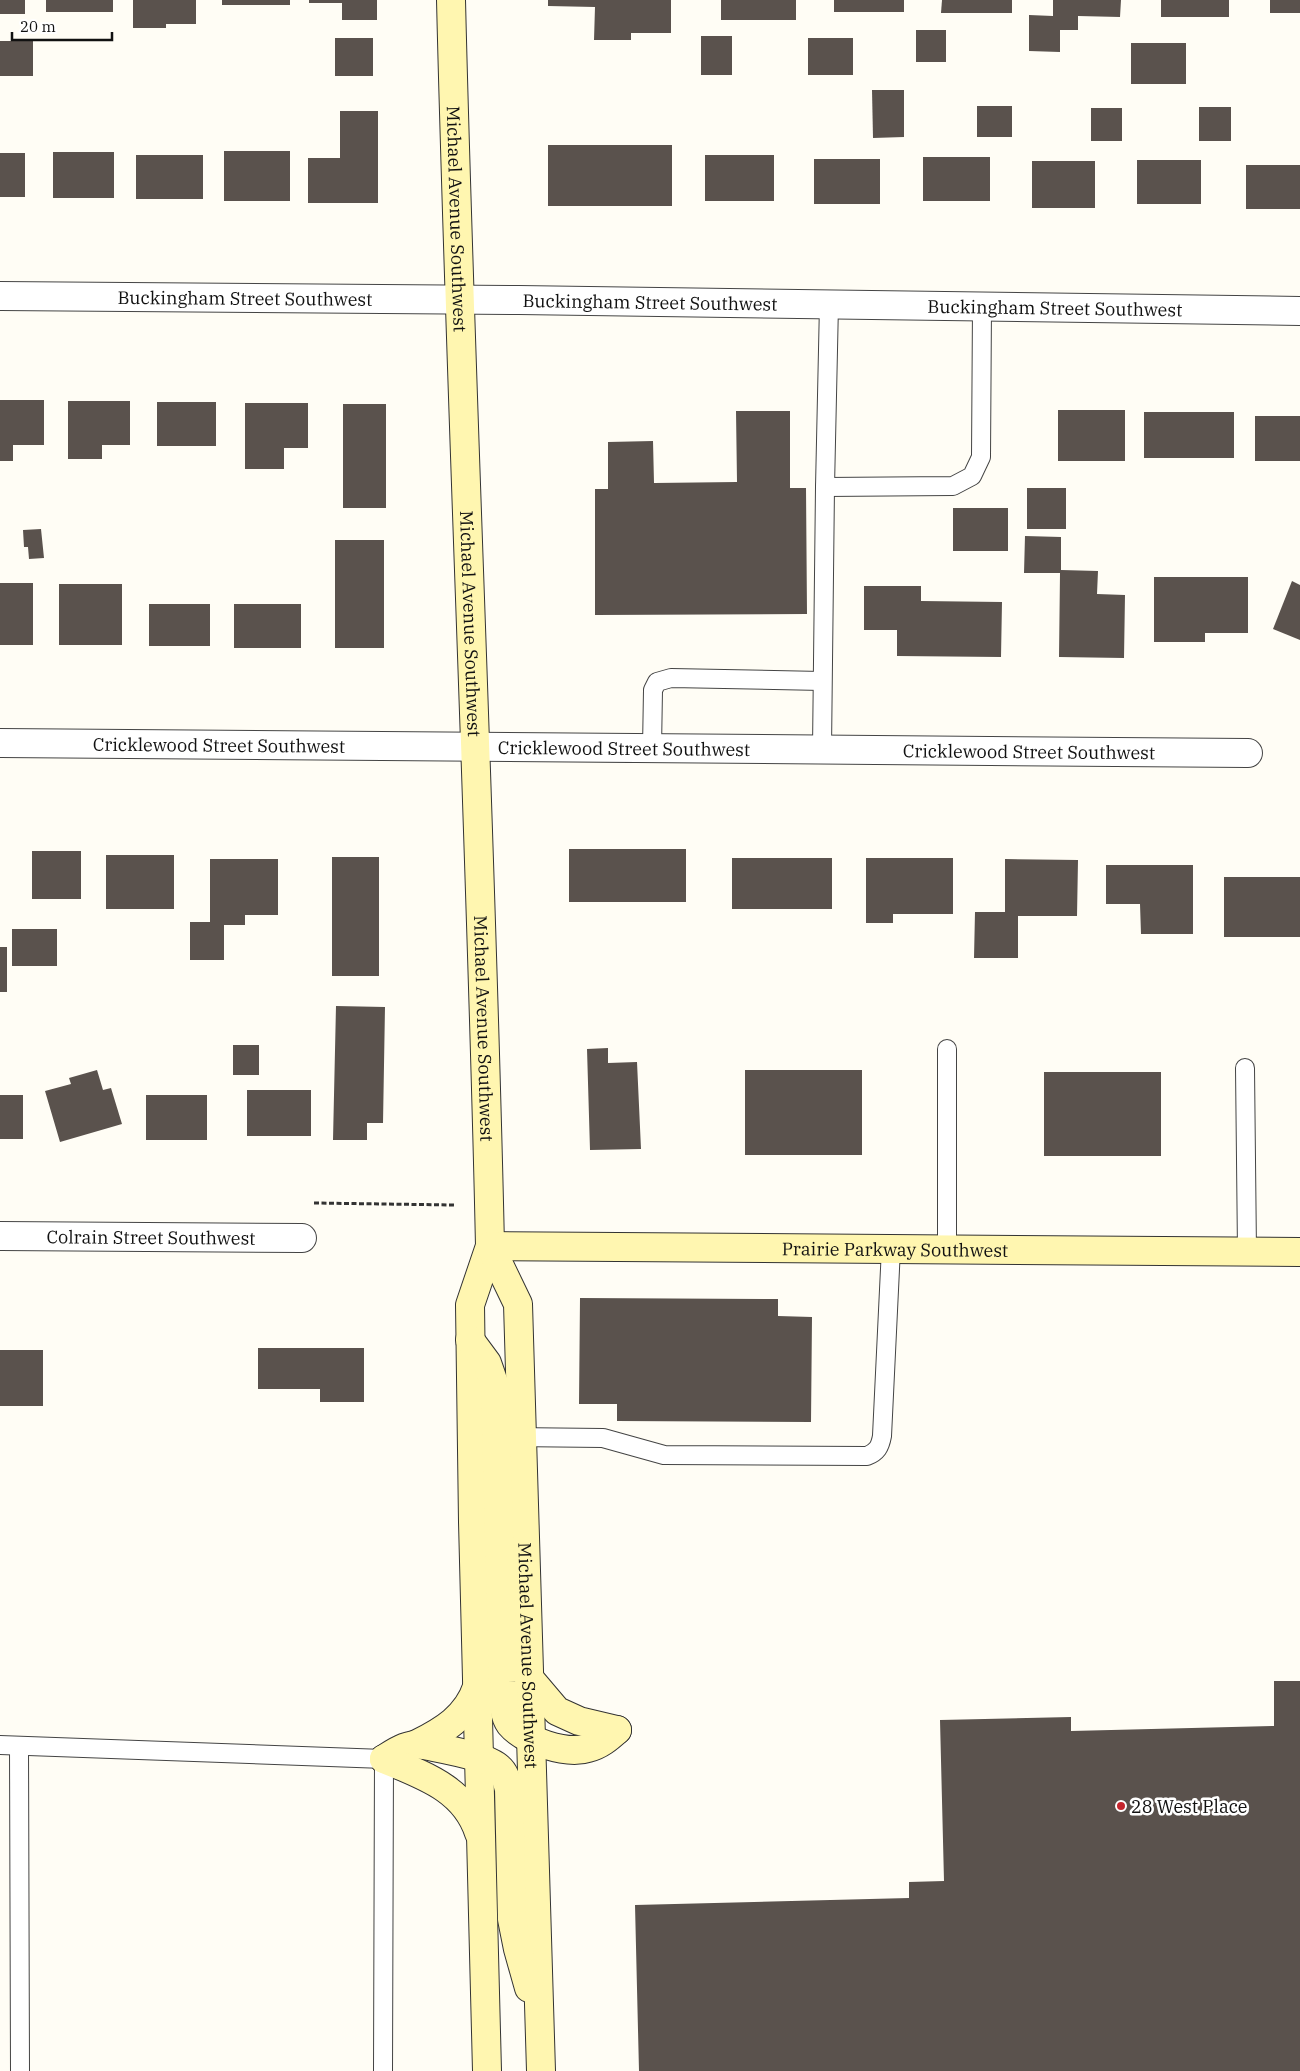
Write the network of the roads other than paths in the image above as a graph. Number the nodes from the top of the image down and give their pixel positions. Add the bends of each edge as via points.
1 (451, 0) edge
2 (0, 296) edge
3 (458, 299) junction
4 (829, 304) junction
5 (982, 306) junction
6 (1300, 311) edge
7 (825, 487) junction
8 (822, 681) junction
9 (0, 743) edge
10 (476, 748) junction
11 (652, 748) junction
12 (822, 749) junction
13 (1248, 753) dead end
14 (947, 1049) dead end
15 (1245, 1068) dead end
16 (0, 1236) edge
17 (302, 1238) dead end
18 (490, 1246) junction
19 (891, 1248) junction
20 (947, 1249) junction
21 (1247, 1252) junction
22 (1300, 1252) edge
23 (470, 1340) junction
24 (509, 1437) junction
25 (530, 1678) junction
26 (477, 1687) junction
27 (532, 1739) junction
28 (417, 1744) junction
29 (0, 1745) edge
30 (19, 1746) junction
31 (587, 1749) junction
32 (479, 1758) junction
33 (384, 1759) junction
34 (534, 1799) junction
35 (481, 1839) junction
36 (540, 2028) junction
37 (20, 2071) edge
38 (383, 2071) edge
39 (488, 2071) edge
40 (541, 2071) edge

1 - 3 street, Michael Avenue Southwest
2 - 3 street, Buckingham Street Southwest
3 - 4 street, Buckingham Street Southwest
3 - 10 street, Michael Avenue Southwest
4 - 5 street, Buckingham Street Southwest
4 - 7 lane
5 - 6 street, Buckingham Street Southwest
5 - 7 lane via 981,457 972,476 953,486
7 - 8 lane
8 - 11 lane via 671,678 657,682 652,690
8 - 12 lane
9 - 10 street, Cricklewood Street Southwest
10 - 11 street, Cricklewood Street Southwest
10 - 18 street, Michael Avenue Southwest
11 - 12 street, Cricklewood Street Southwest
12 - 13 street, Cricklewood Street Southwest
14 - 20 lane
15 - 21 lane
16 - 17 street, Colrain Street Southwest
18 - 19 street, Prairie Parkway Southwest
18 - 23 street, Michael Avenue Southwest via 470,1305
18 - 24 street, Michael Avenue Southwest via 518,1304
19 - 20 street, Prairie Parkway Southwest
19 - 24 lane via 882,1436 879,1449 873,1454 664,1455 603,1438
20 - 21 street, Prairie Parkway Southwest
21 - 22 street, Prairie Parkway Southwest
23 - 24 street via 488,1363
23 - 26 street, Michael Avenue Southwest
24 - 25 street, Michael Avenue Southwest
24 - 27 street via 505,1710 511,1724
25 - 27 street, Michael Avenue Southwest
25 - 31 street via 557,1711 579,1721 618,1730
26 - 28 street via 471,1703 459,1717
26 - 32 street, Michael Avenue Southwest
27 - 31 street via 558,1748
27 - 34 street, Michael Avenue Southwest
28 - 32 street
28 - 33 street via 400,1748
29 - 30 lane
30 - 33 lane
30 - 37 lane
31 - 34 street via 556,1764
32 - 35 street, Michael Avenue Southwest
32 - 36 street via 500,1768 510,1789 512,1919
33 - 35 street via 456,1795 472,1814
33 - 38 lane
34 - 36 street, Michael Avenue Southwest
35 - 39 street, Michael Avenue Southwest
36 - 40 street, Michael Avenue Southwest

